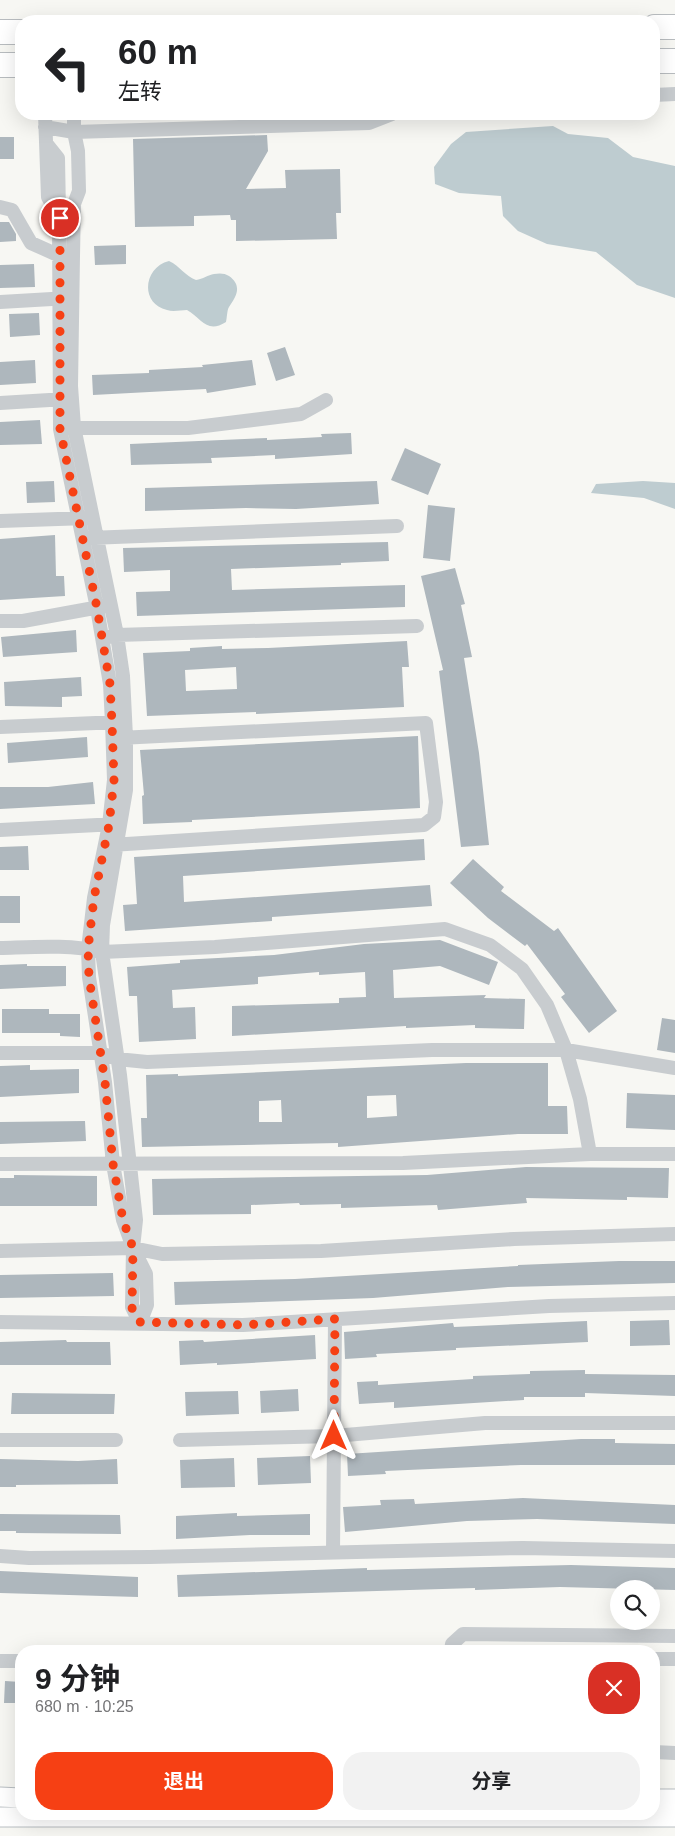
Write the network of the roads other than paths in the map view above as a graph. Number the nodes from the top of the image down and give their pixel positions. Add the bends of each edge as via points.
1 (660, 27) edge
2 (675, 27) edge
3 (0, 32) edge
4 (15, 32) edge
5 (660, 61) edge
6 (675, 61) edge
7 (0, 65) edge
8 (15, 65) edge
9 (660, 94) edge
10 (675, 94) edge
11 (74, 120) edge
12 (377, 120) edge
13 (45, 121) edge
14 (74, 132) junction
15 (0, 207) edge
16 (67, 256) junction
17 (66, 299) junction
18 (0, 302) edge
19 (65, 399) junction
20 (326, 400) dead end
21 (0, 402) edge
22 (74, 427) junction
23 (60, 429) junction
24 (86, 518) junction
25 (0, 521) edge
26 (397, 526) dead end
27 (90, 537) junction
28 (104, 606) junction
29 (0, 621) edge
30 (417, 626) dead end
31 (117, 635) junction
32 (102, 639) junction
33 (119, 722) junction
34 (0, 726) edge
35 (119, 738) junction
36 (115, 824) junction
37 (0, 830) edge
38 (112, 845) junction
39 (0, 948) edge
40 (95, 951) junction
41 (566, 1050) junction
42 (0, 1053) edge
43 (101, 1053) junction
44 (117, 1059) junction
45 (675, 1068) edge
46 (590, 1154) junction
47 (675, 1154) edge
48 (0, 1164) edge
49 (113, 1164) junction
50 (130, 1164) junction
51 (675, 1234) edge
52 (133, 1248) junction
53 (0, 1251) edge
54 (675, 1303) edge
55 (335, 1319) junction
56 (0, 1322) edge
57 (140, 1322) junction
58 (675, 1423) edge
59 (334, 1436) junction
60 (0, 1440) edge
61 (116, 1440) dead end
62 (180, 1440) dead end
63 (675, 1551) edge
64 (333, 1552) junction
65 (0, 1556) edge
66 (675, 1636) edge
67 (452, 1645) edge
68 (660, 1659) edge
69 (675, 1659) edge
70 (0, 1661) edge
71 (15, 1661) edge
72 (660, 1752) edge
73 (675, 1753) edge
74 (0, 1797) edge
75 (15, 1798) edge
76 (660, 1799) edge
77 (675, 1799) edge
78 (0, 1817) edge
79 (15, 1817) edge
80 (660, 1817) edge
81 (675, 1817) edge

1 - 2 highway
3 - 4 highway
5 - 6 highway
7 - 8 highway
9 - 10 street
11 - 14 street
12 - 14 street via 369,123
13 - 14 street
13 - 16 street via 46,143 58,158 60,218
14 - 16 street via 69,189 74,204
15 - 16 street via 12,210 31,243
16 - 17 street
17 - 18 street
17 - 19 street
19 - 21 street
19 - 22 street
19 - 23 street
20 - 22 street via 301,414 188,428
22 - 23 street
22 - 24 street
23 - 24 street
24 - 25 street
24 - 27 street
26 - 27 street
27 - 28 street
28 - 29 street
28 - 31 street
28 - 32 street
30 - 31 street
31 - 32 street
31 - 33 street via 123,676
32 - 33 street
33 - 34 street
33 - 35 street
35 - 36 street via 126,790
35 - 38 street via 426,724 436,802 434,817 424,825
36 - 37 street
36 - 38 street
38 - 40 street via 94,898
39 - 40 street via 50,947
40 - 41 street via 215,947 446,929 490,945 522,969 546,1005
40 - 43 street via 89,977
40 - 44 street
41 - 44 street via 432,1050 147,1062
41 - 45 street
41 - 46 street via 580,1099
42 - 43 street
43 - 44 street
43 - 49 street
44 - 50 street
46 - 47 street
46 - 50 street via 403,1163
48 - 49 street
49 - 50 street
49 - 52 street via 123,1220
50 - 52 street via 136,1220
51 - 52 street via 321,1250 162,1254
52 - 53 street
52 - 57 street via 132,1308
54 - 55 street via 550,1306
55 - 57 street via 243,1325
55 - 59 street
56 - 57 street
58 - 59 street via 485,1423
59 - 62 street
59 - 64 street
60 - 61 street
63 - 64 street via 523,1548
64 - 65 street via 140,1557
66 - 67 street via 463,1634
68 - 69 street
70 - 71 street
72 - 73 street
74 - 75 street
76 - 77 street
78 - 79 street
80 - 81 street

